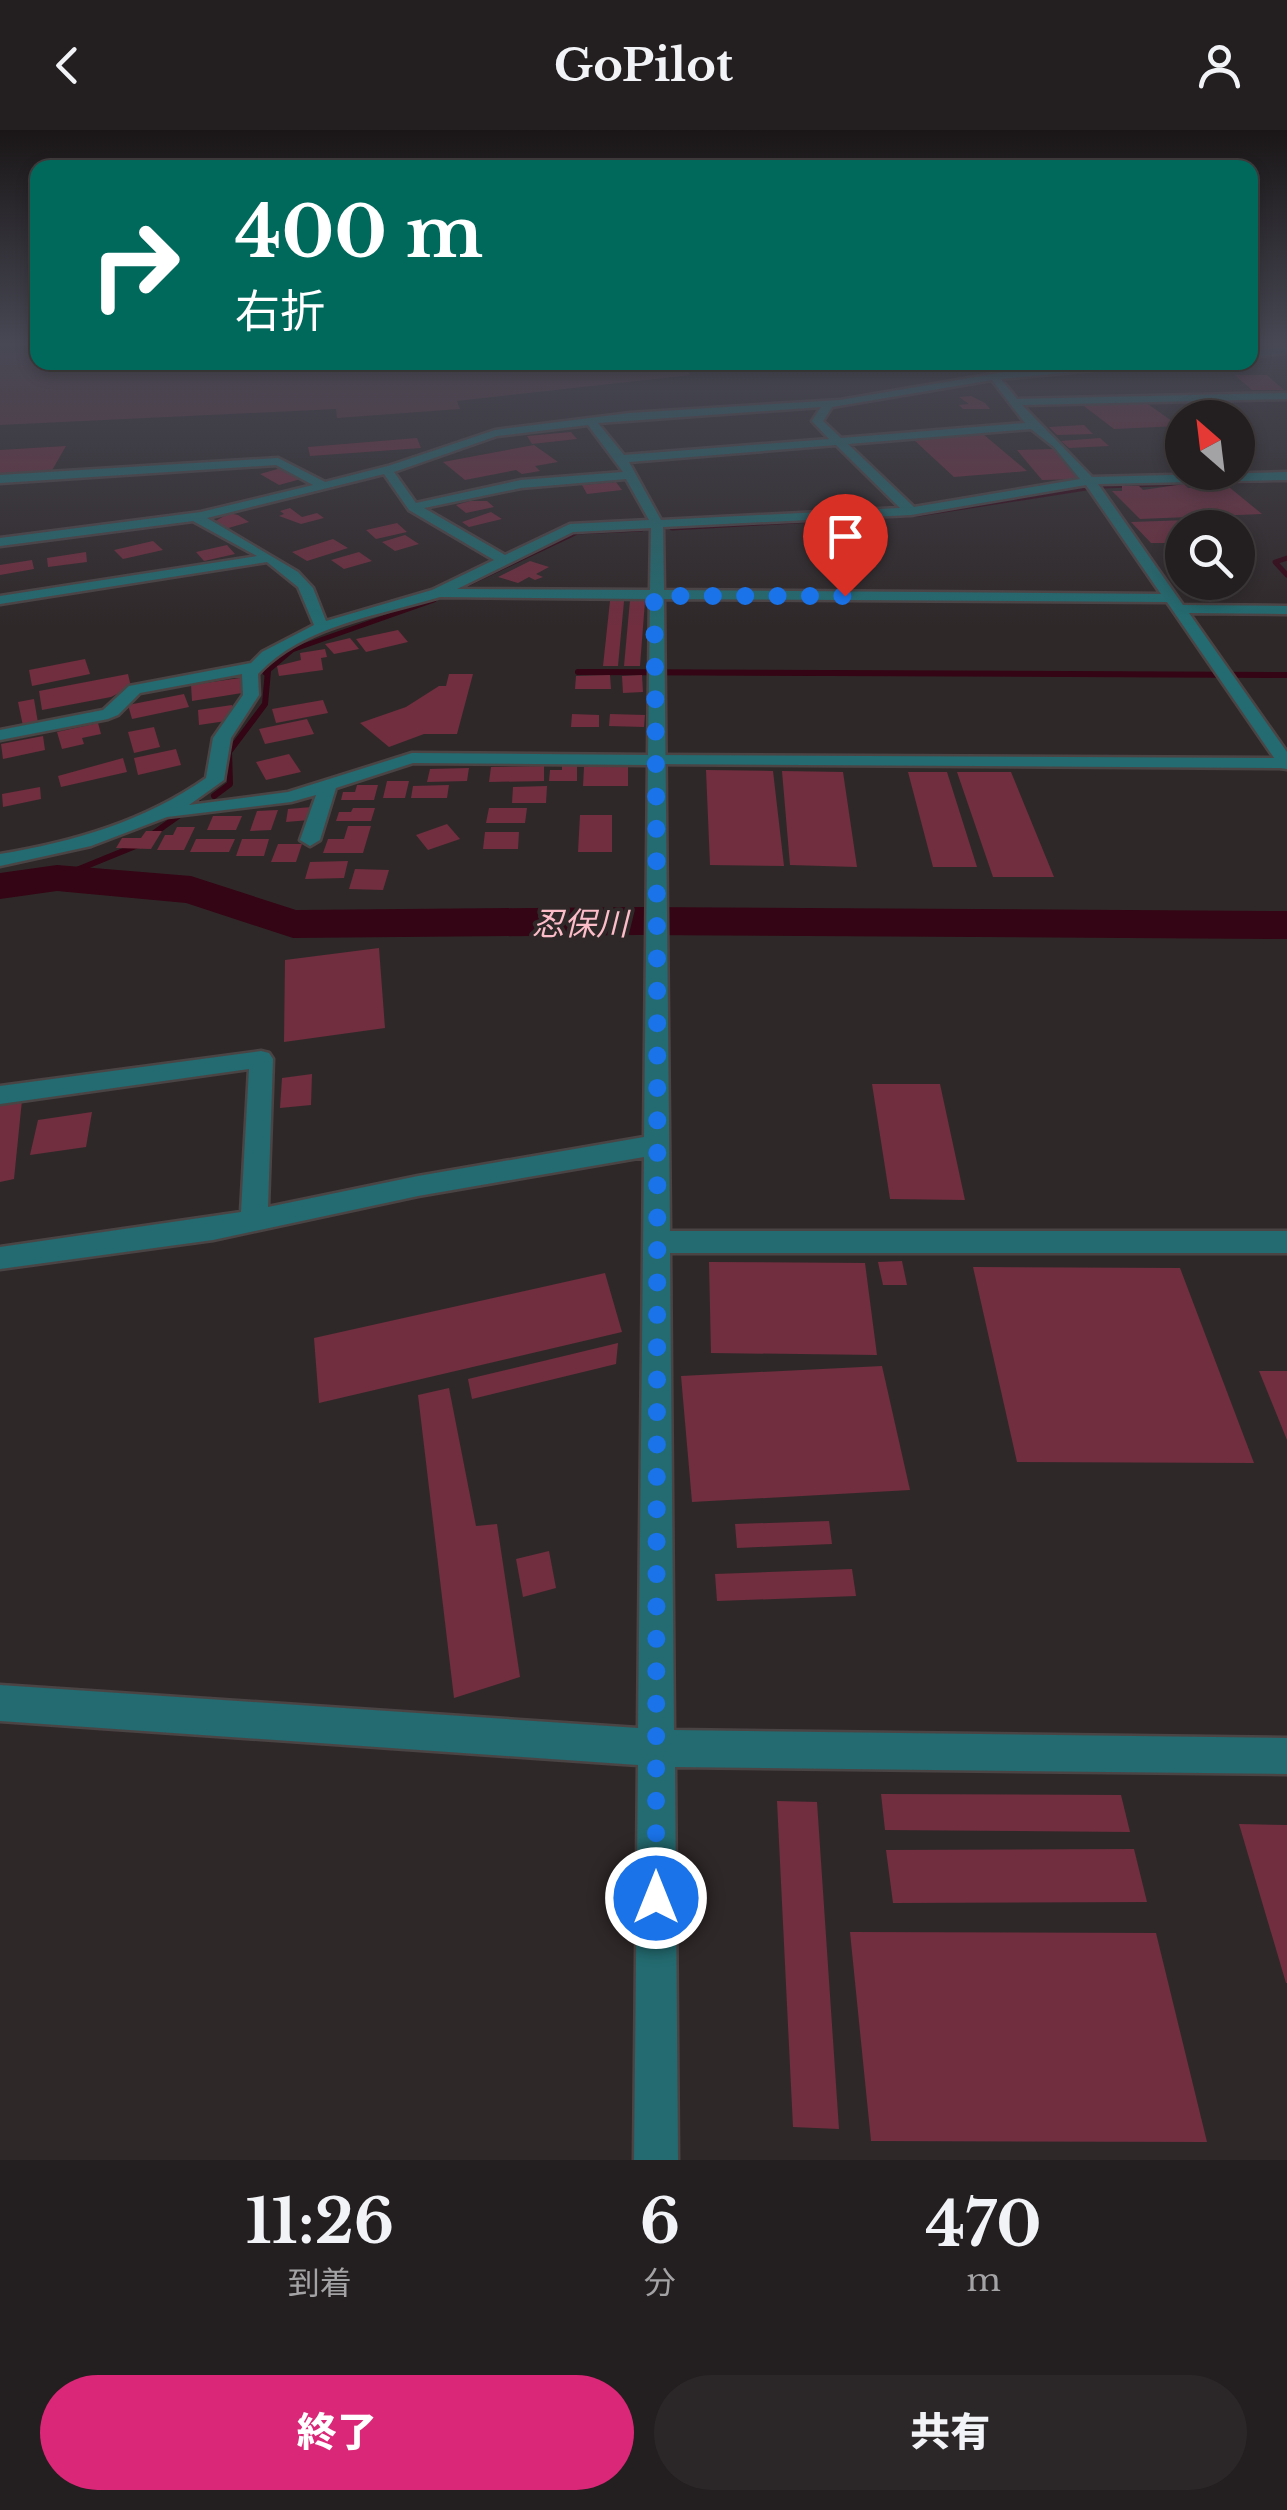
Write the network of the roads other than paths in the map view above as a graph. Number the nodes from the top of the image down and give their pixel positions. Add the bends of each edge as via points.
1 (484, 438) edge
2 (604, 438) edge
3 (836, 438) edge
4 (901, 438) edge
5 (1048, 438) edge
6 (842, 443) junction
7 (621, 459) junction
8 (387, 470) junction
9 (630, 475) junction
10 (1287, 476) edge
11 (0, 479) edge
12 (1089, 481) junction
13 (322, 485) junction
14 (413, 508) junction
15 (912, 511) junction
16 (195, 517) junction
17 (657, 523) junction
18 (0, 542) edge
19 (267, 558) junction
20 (502, 559) junction
21 (437, 593) junction
22 (654, 596) junction
23 (0, 600) edge
24 (1176, 604) junction
25 (1287, 610) edge
26 (322, 627) junction
27 (255, 667) junction
28 (0, 735) edge
29 (657, 760) junction
30 (1287, 763) edge
31 (327, 788) junction
32 (150, 816) junction
33 (310, 840) dead end
34 (0, 860) edge
35 (0, 1095) edge
36 (655, 1144) junction
37 (254, 1220) junction
38 (655, 1242) junction
39 (1287, 1242) edge
40 (0, 1258) edge
41 (0, 1702) edge
42 (656, 1748) junction
43 (1287, 1756) edge
44 (656, 2160) edge

1 - 8 street
2 - 7 street
3 - 6 street
4 - 6 street
5 - 12 street
6 - 7 street
6 - 15 street
7 - 9 street
8 - 13 street
8 - 14 street
9 - 14 street via 521,484
9 - 17 street
10 - 12 street
11 - 13 street via 278,461
12 - 15 street
12 - 24 street
13 - 16 street
14 - 20 street
15 - 17 street
16 - 18 street
16 - 19 street
17 - 20 street via 570,528
17 - 22 street
19 - 23 street
19 - 26 street via 305,585
20 - 21 street
21 - 22 street
21 - 26 street
22 - 24 street
22 - 29 street
24 - 25 street
24 - 30 street
26 - 27 street
27 - 28 street via 134,689 122,695 114,712
27 - 32 street via 251,694 222,738 215,780
29 - 30 street
29 - 31 street via 412,758
29 - 36 street
31 - 32 street
31 - 33 street
32 - 34 street
35 - 37 street via 262,1059
36 - 37 street
36 - 38 street
37 - 40 street
38 - 39 street
38 - 42 street
41 - 42 street
42 - 43 street
42 - 44 street

